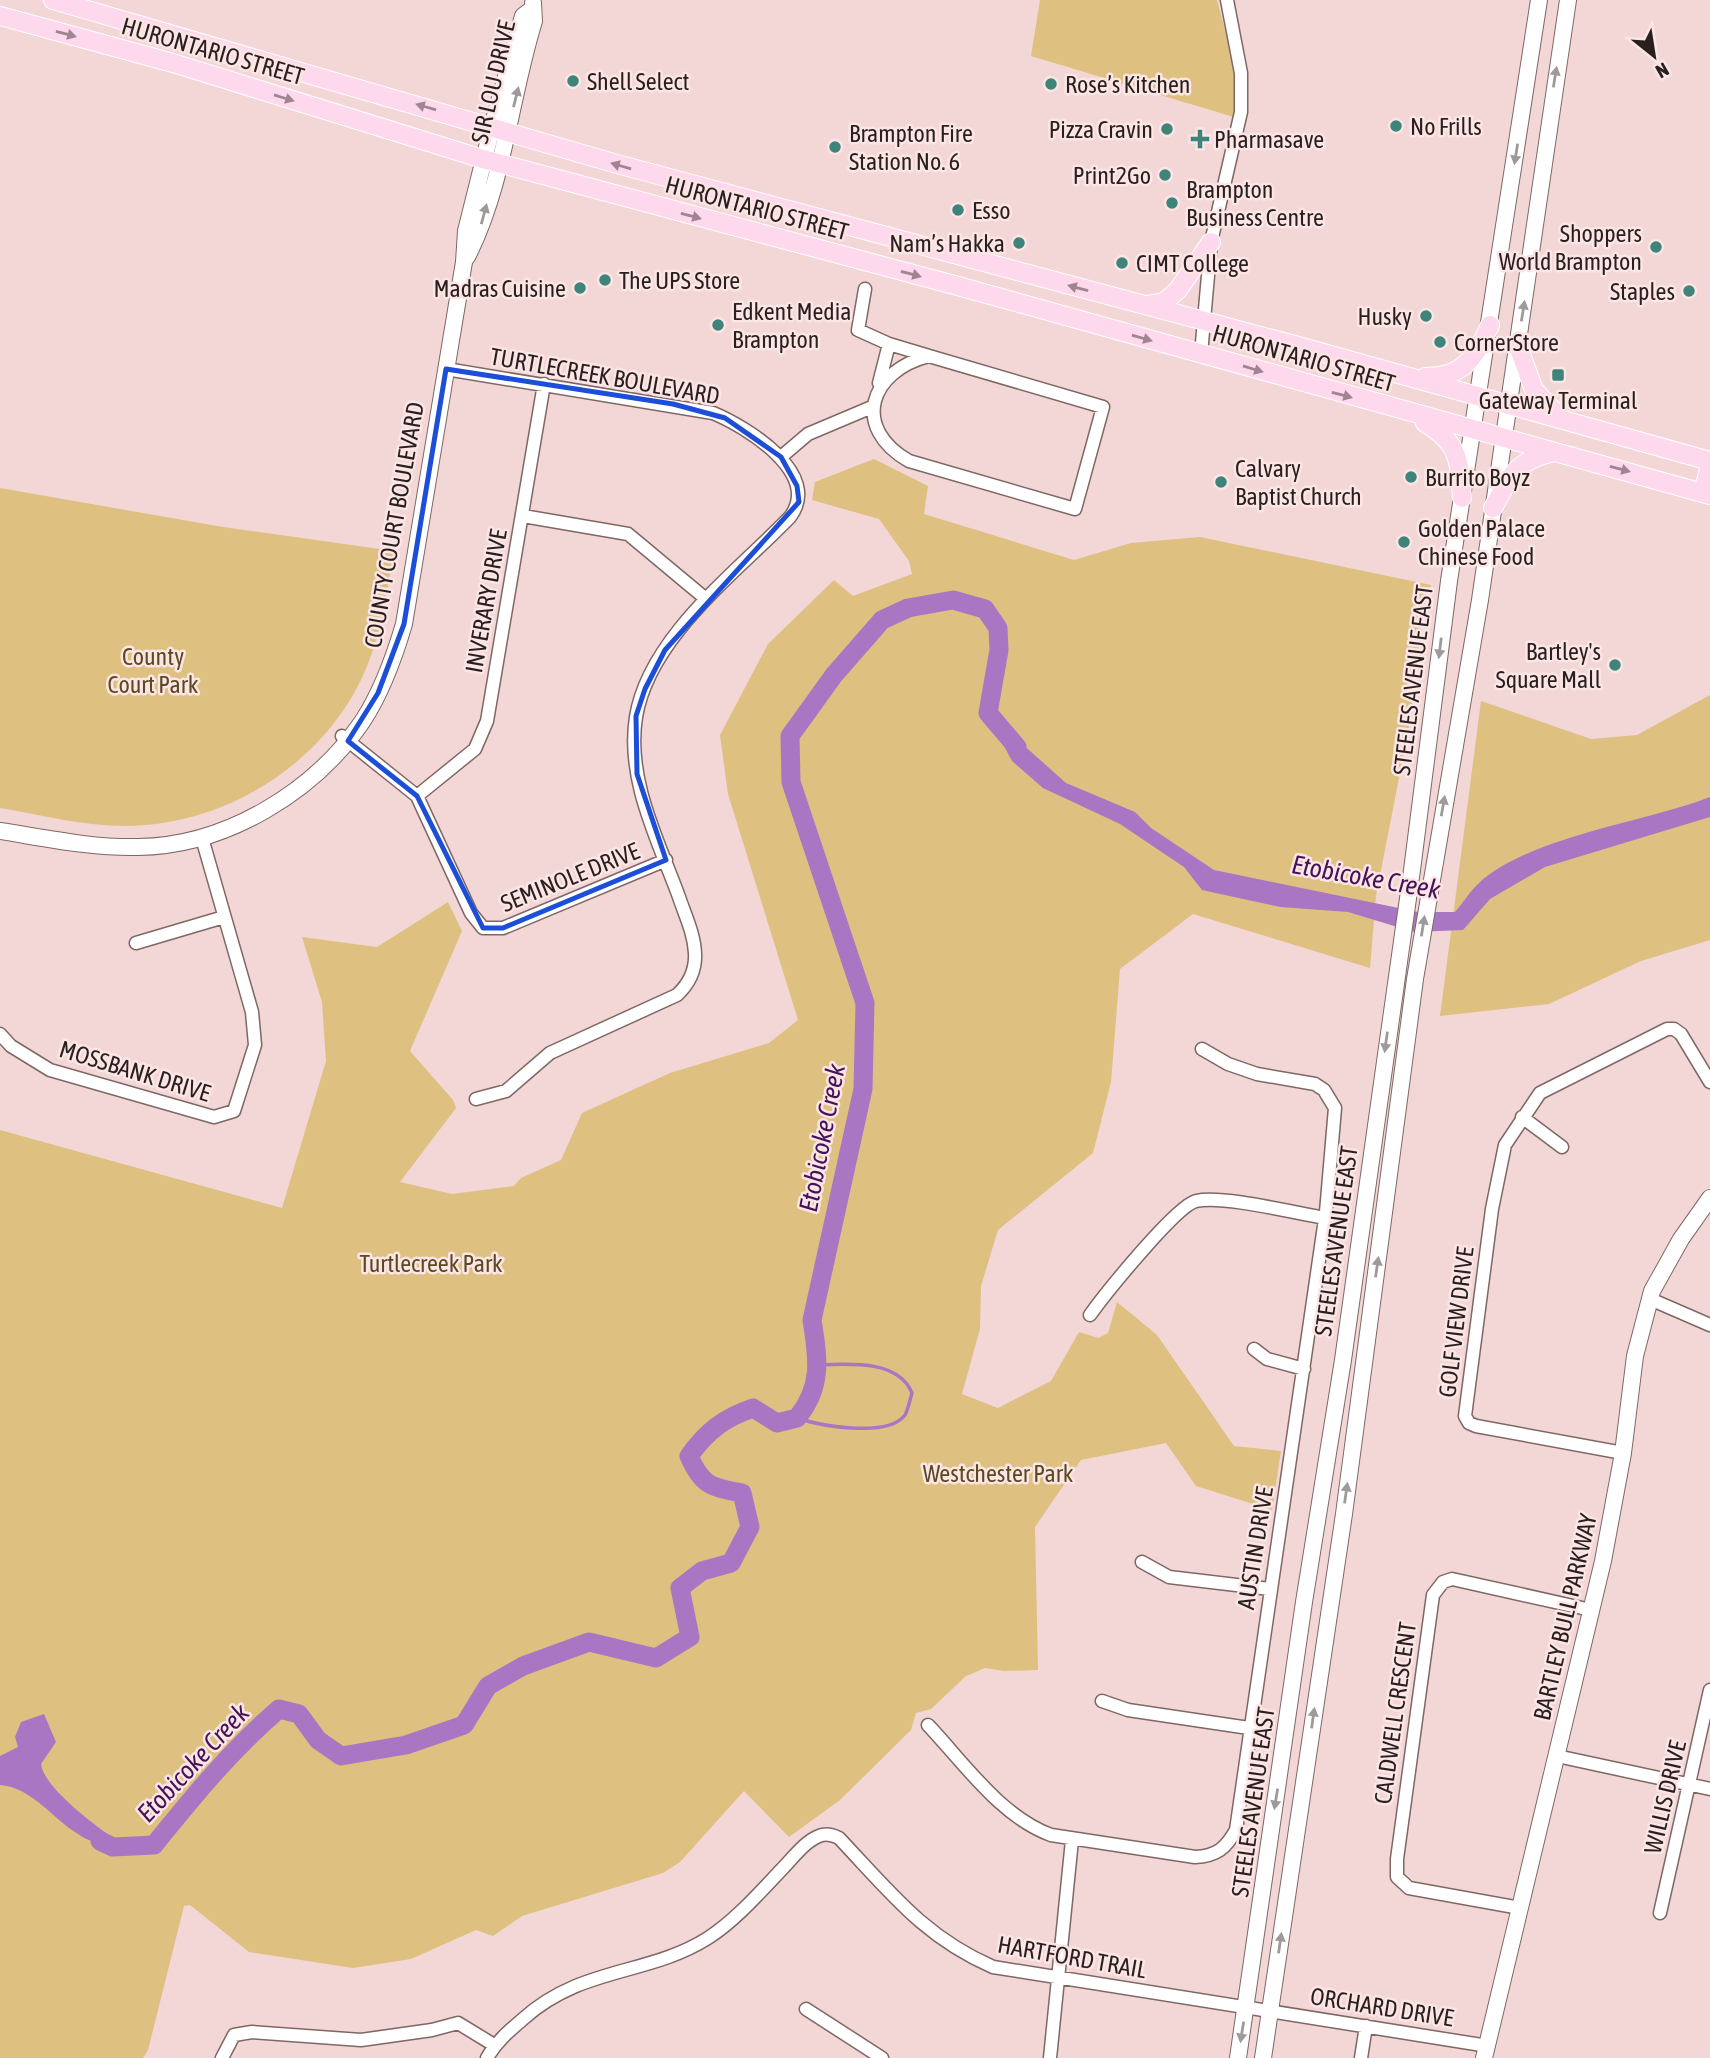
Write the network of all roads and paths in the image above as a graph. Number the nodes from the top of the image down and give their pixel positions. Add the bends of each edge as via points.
1 (53, 0) edge
2 (1227, 0) edge
3 (1539, 0) edge
4 (1568, 0) edge
5 (532, 5) edge
6 (0, 16) edge
7 (153, 29) junction
8 (147, 56) junction
9 (1524, 102) junction
10 (499, 129) junction
11 (1545, 144) junction
12 (491, 161) junction
13 (1210, 242) junction
14 (865, 289) dead end
15 (1144, 306) junction
16 (1203, 321) junction
17 (1490, 325) junction
18 (889, 344) junction
19 (1518, 346) junction
20 (1201, 354) junction
21 (929, 356) junction
22 (446, 369) junction
23 (1407, 376) junction
24 (544, 384) junction
25 (877, 393) junction
26 (1479, 396) junction
27 (1509, 404) junction
28 (873, 407) junction
29 (1404, 411) junction
30 (1566, 419) junction
31 (1473, 430) junction
32 (1504, 438) junction
33 (1554, 452) junction
34 (781, 457) junction
35 (1710, 463) edge
36 (1707, 494) edge
37 (1462, 498) junction
38 (1493, 508) junction
39 (523, 516) junction
40 (706, 599) junction
41 (345, 738) junction
42 (417, 796) junction
43 (0, 832) edge
44 (202, 838) junction
45 (666, 860) junction
46 (224, 917) junction
47 (136, 943) dead end
48 (0, 1034) edge
49 (1202, 1049) dead end
50 (1710, 1082) edge
51 (476, 1100) dead end
52 (1521, 1117) junction
53 (1562, 1147) dead end
54 (1710, 1198) edge
55 (1325, 1218) junction
56 (1650, 1299) junction
57 (1090, 1315) dead end
58 (1710, 1325) edge
59 (1254, 1349) dead end
60 (1304, 1369) junction
61 (1623, 1453) junction
62 (1142, 1562) dead end
63 (1270, 1589) junction
64 (1591, 1610) junction
65 (1710, 1690) edge
66 (1102, 1701) dead end
67 (928, 1725) dead end
68 (1249, 1728) junction
69 (1557, 1756) junction
70 (1690, 1785) junction
71 (1710, 1788) edge
72 (1072, 1840) junction
73 (1520, 1908) junction
74 (1660, 1913) dead end
75 (1059, 1980) junction
76 (1246, 2007) junction
77 (806, 2009) dead end
78 (1270, 2010) junction
79 (1366, 2026) junction
80 (494, 2045) junction
81 (1486, 2052) edge
82 (222, 2058) edge
83 (487, 2058) edge
84 (882, 2058) edge
85 (1050, 2058) edge
86 (1238, 2058) edge
87 (1263, 2058) edge
88 (1361, 2058) edge

1 - 7 main road, HURONTARIO STREET
2 - 13 street via 1241,73 1241,112
3 - 9 main road, STEELES AVENUE EAST
11 -> 4 main road, STEELES AVENUE EAST
5 - 10 main road, SIR LOU DRIVE via 534,21
6 -> 8 main road, HURONTARIO STREET
7 - 8 main road
10 -> 7 main road, HURONTARIO STREET
8 -> 12 main road, HURONTARIO STREET
9 - 11 main road via 1529,124
9 -> 17 main road, STEELES AVENUE EAST
10 - 12 main road, SIR LOU DRIVE
15 -> 10 main road, HURONTARIO STREET via 871,235
19 -> 11 main road, STEELES AVENUE EAST
12 -> 20 main road, HURONTARIO STREET
12 - 22 main road, COUNTY COURT BOULEVARD via 466,231
13 - 15 main road via 1178,290 1164,302
13 - 16 street
14 - 18 street via 858,330
15 - 16 main road, HURONTARIO STREET
16 - 20 street
16 - 23 main road, HURONTARIO STREET
17 - 23 main road via 1478,352 1458,372
17 - 26 main road, STEELES AVENUE EAST
18 - 21 street
18 - 25 street
19 - 27 main road, STEELES AVENUE EAST
19 - 30 main road via 1534,390 1550,410
20 -> 29 main road, HURONTARIO STREET
21 - 25 street via 893,372
21 - 28 street via 1103,407 1075,509 909,461 885,442
22 - 24 street, TURTLECREEK BOULEVARD
22 - 41 main road, COUNTY COURT BOULEVARD via 394,661 378,693
23 - 26 main road, HURONTARIO STREET
24 - 34 street, TURTLECREEK BOULEVARD via 713,414 747,431
24 - 39 street, INVERARY DRIVE
25 - 28 street
26 - 27 main road, HURONTARIO STREET
26 - 31 main road, STEELES AVENUE EAST
27 - 30 main road, HURONTARIO STREET
27 - 32 main road, STEELES AVENUE EAST
28 - 34 street via 808,433
29 - 31 main road, HURONTARIO STREET
29 - 37 main road via 1450,442 1456,452
30 - 35 main road, HURONTARIO STREET
31 - 32 main road, HURONTARIO STREET
31 - 37 main road, STEELES AVENUE EAST
32 - 33 main road, HURONTARIO STREET
32 - 38 main road, STEELES AVENUE EAST
33 -> 36 main road, HURONTARIO STREET
33 - 38 main road via 1522,463
34 - 40 street, TURTLECREEK BOULEVARD via 797,486 796,509
35 - 36 main road
37 -> 76 main road, STEELES AVENUE EAST via 1343,1360
78 -> 38 main road, STEELES AVENUE EAST via 1344,1514 1415,978
39 - 40 street via 628,534
39 - 42 street, INVERARY DRIVE via 487,721 475,749
40 - 45 street, TURTLECREEK BOULEVARD via 665,650 636,716 637,774
41 - 42 street, SEMINOLE DRIVE
41 - 44 main road, COUNTY COURT BOULEVARD via 292,793 244,821
42 - 45 street, SEMINOLE DRIVE via 471,913 483,928 503,928
43 - 44 main road, COUNTY COURT BOULEVARD via 141,848
44 - 46 street, MOSSBANK DRIVE
45 - 51 street, TURTLECREEK BOULEVARD via 694,938 694,970 687,985 677,995 550,1053 506,1091
46 - 47 street
46 - 48 street, MOSSBANK DRIVE via 252,1012 255,1045 240,1103 226,1116 214,1117 50,1070
49 - 55 street, AUSTIN DRIVE via 1257,1074 1315,1084 1330,1097 1336,1122
50 - 52 street, GOLF VIEW DRIVE via 1681,1034 1667,1029 1540,1093
52 - 53 street
52 - 61 street, GOLF VIEW DRIVE via 1505,1144 1492,1209 1465,1416 1476,1426
54 - 56 main road, BARTLEY BULL PARKWAY via 1681,1239
55 - 57 street via 1195,1201 1176,1215
55 - 60 street, AUSTIN DRIVE
56 - 58 street
56 - 61 main road, BARTLEY BULL PARKWAY via 1635,1356
59 - 60 street via 1267,1359
60 - 63 street, AUSTIN DRIVE
61 - 64 main road, BARTLEY BULL PARKWAY
62 - 63 street via 1169,1577
63 - 68 street, AUSTIN DRIVE
64 - 69 main road, BARTLEY BULL PARKWAY
64 - 73 street, CALDWELL CRESCENT via 1452,1578 1433,1595 1397,1877 1409,1888
65 - 70 street, WILLIS DRIVE
66 - 68 street via 1128,1710
67 - 72 street, AUSTIN DRIVE via 1015,1815 1041,1832
68 - 72 street, AUSTIN DRIVE via 1236,1830 1217,1853 1195,1857
69 - 70 street
69 - 73 main road, BARTLEY BULL PARKWAY
70 - 71 street
70 - 74 street, WILLIS DRIVE
72 - 75 street
73 - 81 main road, BARTLEY BULL PARKWAY
75 - 76 street, HARTFORD TRAIL
75 - 80 street, HARTFORD TRAIL via 993,1967 940,1940 839,1838 824,1835 805,1846 708,1938 668,1957 573,1985 539,2004
75 - 85 street
76 - 78 street, HARTFORD TRAIL
76 -> 86 main road, STEELES AVENUE EAST
77 - 84 street
78 - 79 street, ORCHARD DRIVE
78 - 87 main road, STEELES AVENUE EAST
79 - 81 street, ORCHARD DRIVE
79 - 88 street
80 - 82 street via 458,2023 360,2040 252,2032 234,2035
80 - 83 street, HARTFORD TRAIL

